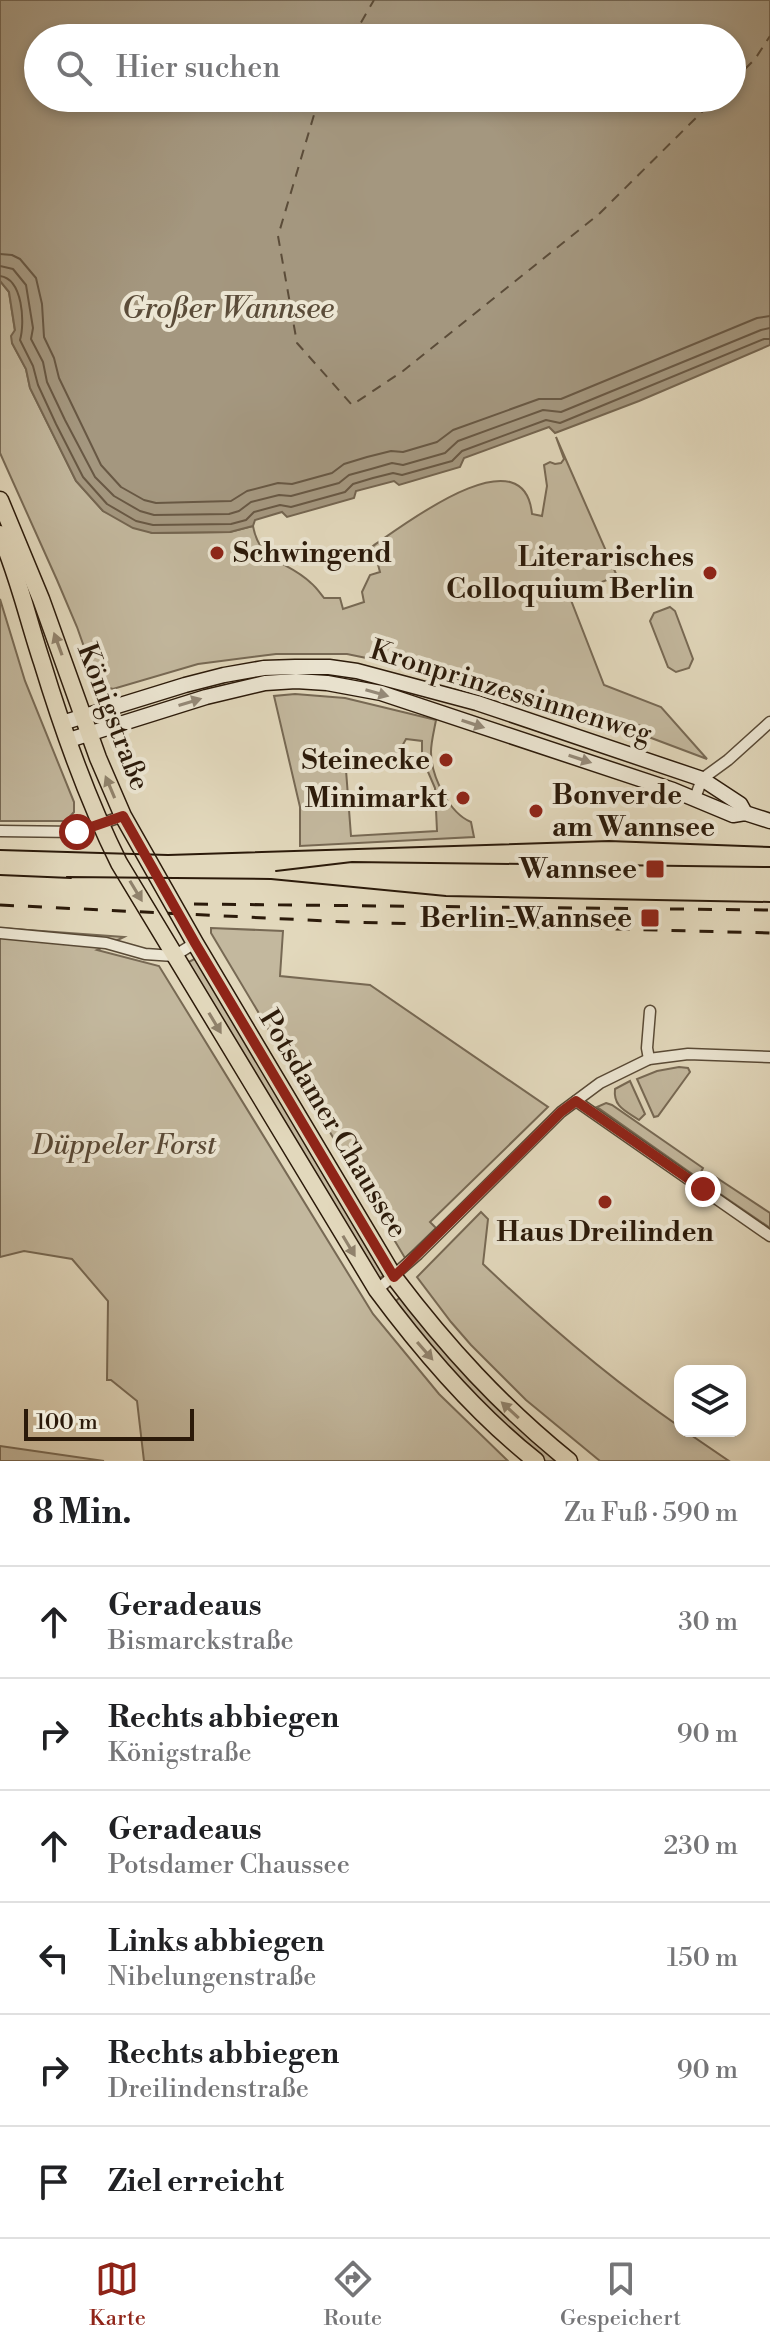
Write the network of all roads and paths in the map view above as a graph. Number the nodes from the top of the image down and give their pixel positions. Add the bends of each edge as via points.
1 (0, 500) edge
2 (0, 534) edge
3 (432, 689) junction
4 (128, 702) junction
5 (425, 708) junction
6 (83, 716) junction
7 (134, 720) junction
8 (770, 722) edge
9 (62, 723) junction
10 (89, 734) junction
11 (69, 740) junction
12 (702, 779) junction
13 (695, 798) junction
14 (745, 813) junction
15 (123, 816) junction
16 (770, 821) edge
17 (100, 825) junction
18 (0, 831) edge
19 (0, 933) edge
20 (195, 943) junction
21 (174, 956) junction
22 (650, 1011) dead end
23 (770, 1057) edge
24 (649, 1059) junction
25 (576, 1101) junction
26 (770, 1236) edge
27 (394, 1277) junction
28 (377, 1290) junction
29 (536, 1461) edge
30 (569, 1461) edge

6 -> 1 main road, Königstraße
2 - 9 main road, Königstraße
3 - 4 main road, Kronprinzessinnenweg via 329,667 264,668
3 - 5 main road
3 - 12 main road, Kronprinzessinnenweg
4 - 6 main road, Kronprinzessinnenweg
4 - 7 main road
7 -> 5 main road, Kronprinzessinnenweg via 254,685 296,681 354,686
5 -> 13 main road, Kronprinzessinnenweg
6 - 9 main road, Kronprinzessinnenweg
6 - 10 main road, Königstraße
7 - 10 main road, Kronprinzessinnenweg
8 - 12 street
9 - 11 main road, Königstraße
10 - 11 main road, Kronprinzessinnenweg
15 -> 10 main road, Königstraße
11 - 17 main road, Königstraße
12 - 13 street
12 - 14 main road, Kronprinzessinnenweg
13 - 14 main road, Kronprinzessinnenweg via 733,815
14 - 16 main road, Kronprinzessinnenweg
15 - 17 street
15 - 20 main road, Königstraße
17 - 18 street via 77,832
17 -> 21 main road, Königstraße
19 - 21 street
20 - 21 street
20 - 27 main road, Potsdamer Chaussee
21 -> 28 main road, Potsdamer Chaussee
22 - 24 street
23 - 24 street via 688,1054
24 - 25 street
25 - 26 street
25 - 27 street
27 - 28 street
30 -> 27 main road, Potsdamer Chaussee via 476,1377
28 -> 29 main road, Potsdamer Chaussee via 453,1383

